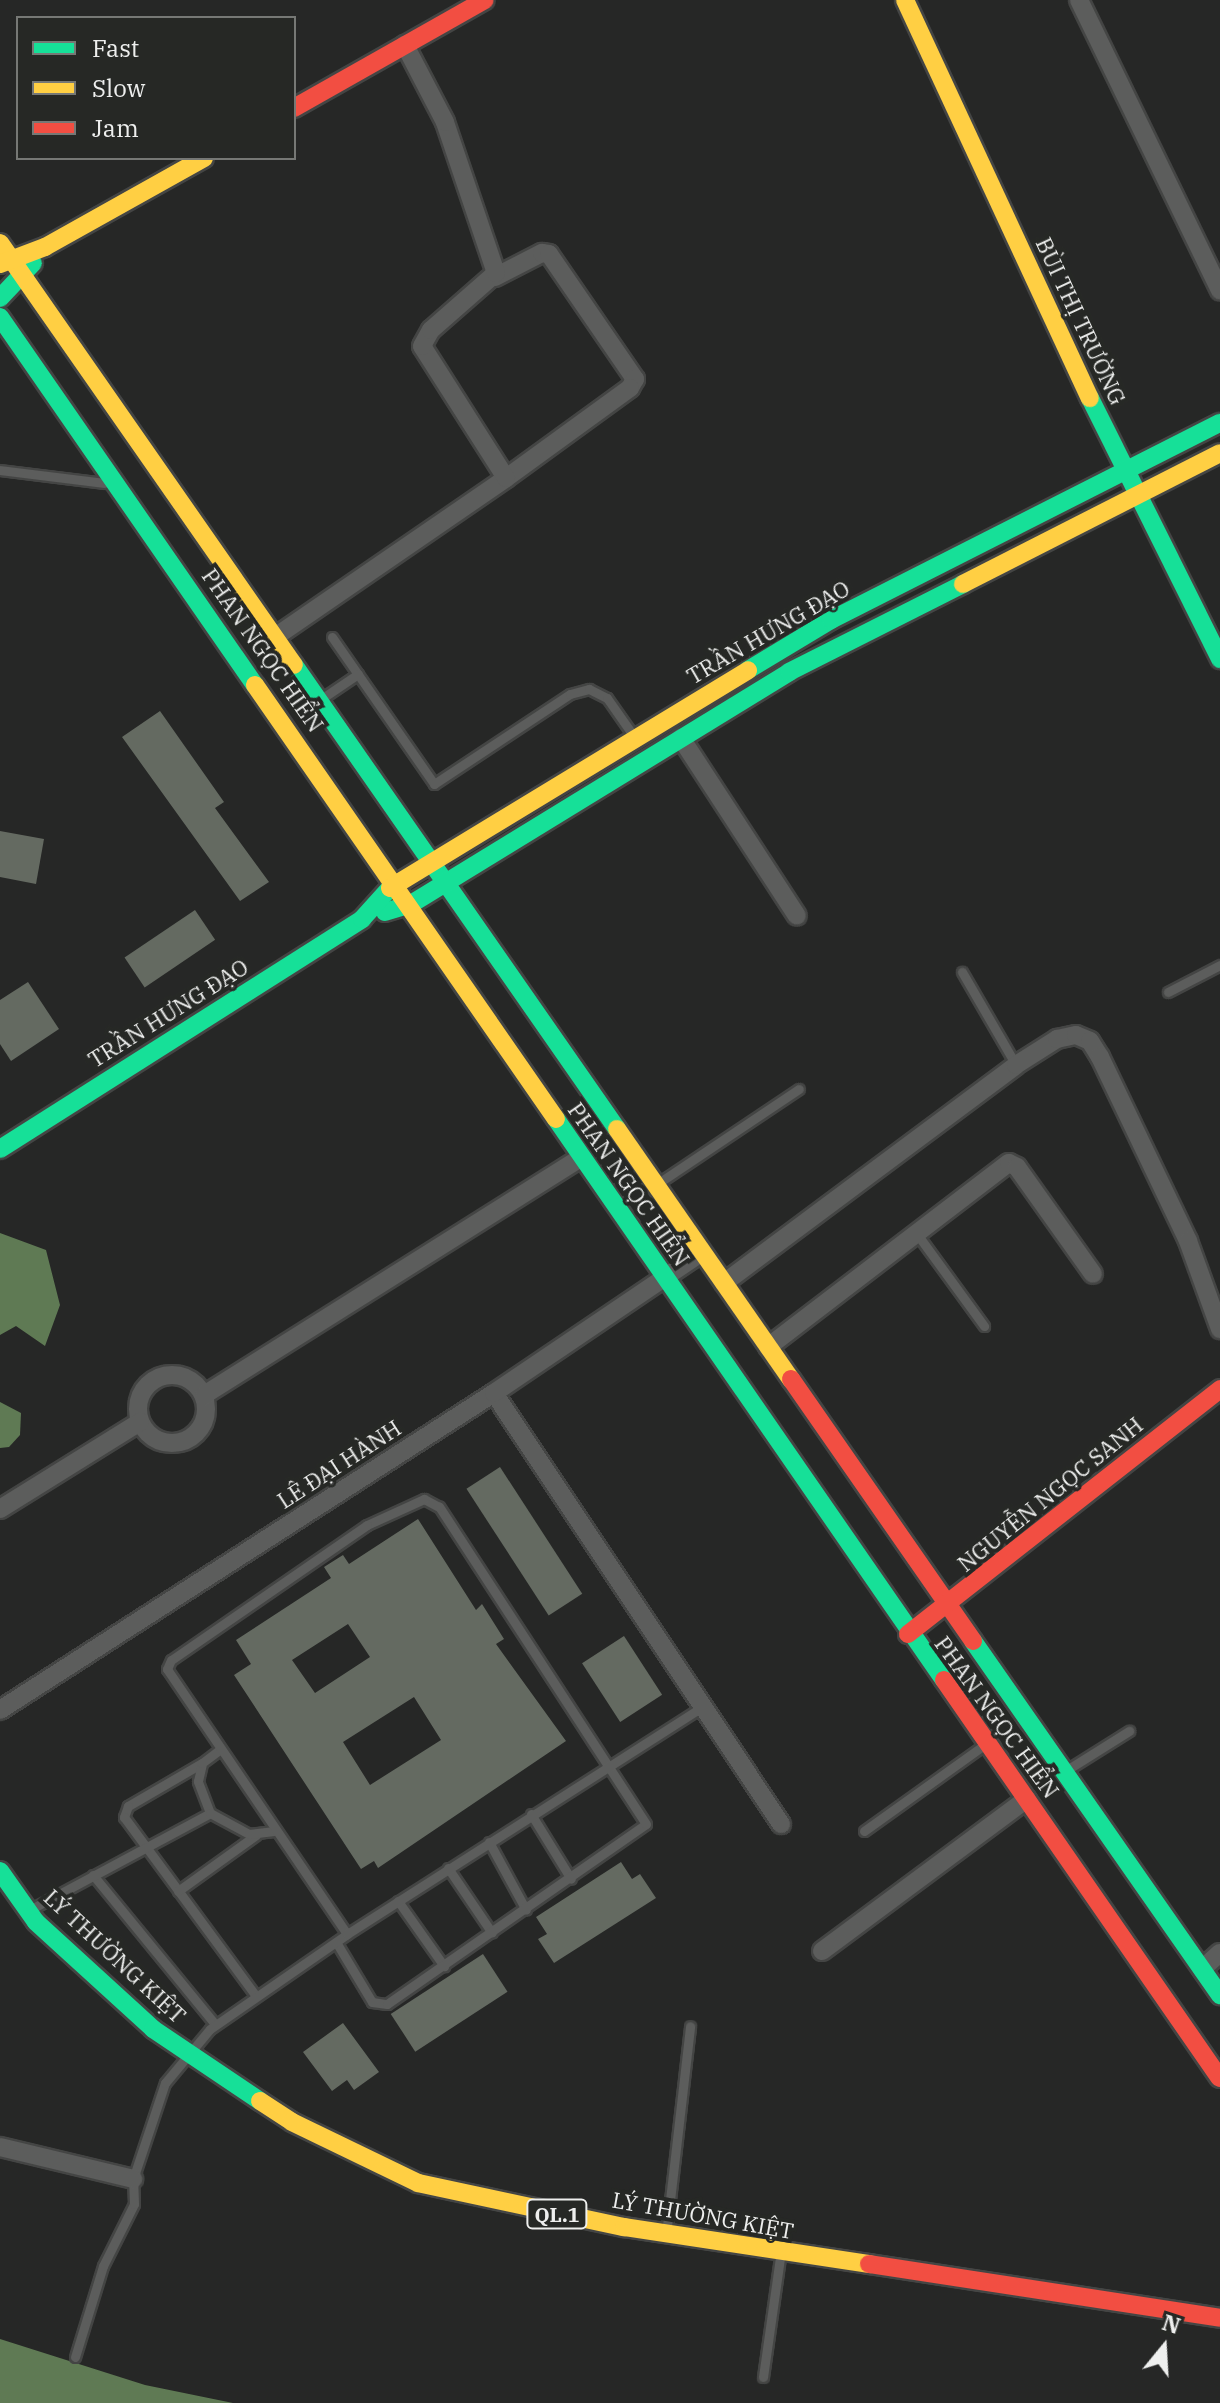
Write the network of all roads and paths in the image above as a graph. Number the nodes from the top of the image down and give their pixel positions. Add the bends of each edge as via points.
1 (485, 0) edge
2 (905, 0) edge
3 (1079, 0) edge
4 (405, 45) junction
5 (296, 107) edge
6 (200, 160) edge
7 (0, 243) edge
8 (45, 247) junction
9 (6, 262) edge
10 (495, 277) junction
11 (23, 278) junction
12 (1220, 291) edge
13 (0, 298) edge
14 (0, 317) edge
15 (1220, 423) edge
16 (1220, 453) edge
17 (0, 470) edge
18 (1125, 474) junction
19 (506, 478) junction
20 (121, 486) junction
21 (1137, 497) junction
22 (1212, 624) edge
23 (275, 637) junction
24 (332, 637) dead end
25 (1220, 659) edge
26 (752, 667) junction
27 (358, 674) junction
28 (765, 687) junction
29 (320, 700) junction
30 (635, 737) junction
31 (681, 738) junction
32 (431, 859) junction
33 (447, 882) junction
34 (395, 883) junction
35 (411, 904) junction
36 (797, 916) dead end
37 (362, 919) junction
38 (1220, 965) edge
39 (962, 972) dead end
40 (1168, 992) dead end
41 (1016, 1065) junction
42 (799, 1089) dead end
43 (0, 1149) edge
44 (580, 1158) junction
45 (657, 1184) junction
46 (917, 1234) junction
47 (701, 1253) junction
48 (1093, 1274) dead end
49 (663, 1276) junction
50 (724, 1283) junction
51 (984, 1326) dead end
52 (1220, 1329) edge
53 (768, 1347) junction
54 (1220, 1389) edge
55 (494, 1393) junction
56 (204, 1395) junction
57 (140, 1422) junction
58 (0, 1509) edge
59 (947, 1607) junction
60 (908, 1634) junction
61 (703, 1706) junction
62 (0, 1710) edge
63 (1129, 1731) dead end
64 (986, 1743) junction
65 (219, 1750) junction
66 (202, 1763) junction
67 (611, 1764) junction
68 (1063, 1772) junction
69 (1027, 1799) junction
70 (210, 1813) junction
71 (531, 1814) junction
72 (781, 1824) dead end
73 (274, 1831) junction
74 (864, 1831) dead end
75 (256, 1835) junction
76 (489, 1842) junction
77 (144, 1848) junction
78 (448, 1868) junction
79 (0, 1871) edge
80 (93, 1875) junction
81 (571, 1879) junction
82 (178, 1891) junction
83 (398, 1901) junction
84 (28, 1910) junction
85 (526, 1910) junction
86 (492, 1933) junction
87 (347, 1934) junction
88 (336, 1942) junction
89 (822, 1951) dead end
90 (1220, 1953) edge
91 (444, 1966) junction
92 (1202, 1969) junction
93 (255, 1995) junction
94 (1220, 1995) edge
95 (215, 2024) junction
96 (690, 2026) dead end
97 (188, 2052) junction
98 (1220, 2078) edge
99 (0, 2147) edge
100 (133, 2179) junction
101 (666, 2233) junction
102 (781, 2252) junction
103 (1220, 2318) edge
104 (75, 2357) dead end
105 (763, 2377) dead end

1 - 4 main road
2 - 18 main road, BÙI THỊ TRƯỜNG
3 - 12 street
4 - 5 main road
4 - 10 street via 445,122
6 - 8 main road
7 - 9 main road, PHAN NGỌC HIỂN
8 - 9 main road
8 - 11 main road
9 - 11 main road, PHAN NGỌC HIỂN
10 - 19 street via 431,330 422,346
10 - 19 street via 549,254 635,379 630,388
11 - 13 main road
11 - 23 main road, PHAN NGỌC HIỂN
14 - 20 main road, PHAN NGỌC HIỂN
15 - 18 main road, TRẦN HƯNG ĐẠO
16 - 21 main road, TRẦN HƯNG ĐẠO
17 - 20 lane
18 - 21 main road, BÙI THỊ TRƯỜNG
18 - 26 main road, TRẦN HƯNG ĐẠO via 831,620
19 - 23 street
20 - 34 main road, PHAN NGỌC HIỂN
21 - 22 main road, BÙI THỊ TRƯỜNG
21 - 28 main road, TRẦN HƯNG ĐẠO
22 - 25 main road, BÙI THỊ TRƯỜNG
23 - 29 main road, PHAN NGỌC HIỂN
24 - 27 lane
26 - 28 main road
26 - 30 main road, TRẦN HƯNG ĐẠO
27 - 29 lane
27 - 30 lane via 434,784 570,694 589,689 607,698
28 - 31 main road, TRẦN HƯNG ĐẠO
29 - 32 main road, PHAN NGỌC HIỂN
30 - 32 main road, TRẦN HƯNG ĐẠO
31 - 33 main road, TRẦN HƯNG ĐẠO
31 - 36 street
32 - 33 main road, PHAN NGỌC HIỂN
32 - 34 main road, TRẦN HƯNG ĐẠO
33 - 35 main road, TRẦN HƯNG ĐẠO
33 - 45 main road, PHAN NGỌC HIỂN
34 - 35 main road, PHAN NGỌC HIỂN
34 - 37 main road, TRẦN HƯNG ĐẠO
35 - 37 main road, TRẦN HƯNG ĐẠO
35 - 44 main road, PHAN NGỌC HIỂN
37 - 43 main road, TRẦN HƯNG ĐẠO
38 - 40 lane
39 - 41 lane
41 - 50 street
41 - 52 street via 1067,1035 1090,1041 1188,1241
42 - 45 lane
44 - 49 main road, PHAN NGỌC HIỂN
44 - 56 street
45 - 47 main road, PHAN NGỌC HIỂN
46 - 48 street via 1009,1163
46 - 51 lane
46 - 53 street
47 - 49 street, LÊ ĐẠI HÀNH
47 - 50 main road, PHAN NGỌC HIỂN
49 - 55 street, LÊ ĐẠI HÀNH
49 - 60 main road, PHAN NGỌC HIỂN
50 - 53 main road, PHAN NGỌC HIỂN
53 - 59 main road, PHAN NGỌC HIỂN
54 - 59 main road, NGUYỄN NGỌC SANH
55 - 61 street
55 - 62 street, LÊ ĐẠI HÀNH
56 - 57 street via 187,1378 163,1375 138,1399
56 - 57 street via 205,1419 190,1439 164,1443
57 - 58 street
59 - 60 main road, NGUYỄN NGỌC SANH
59 - 68 main road, PHAN NGỌC HIỂN
60 - 64 main road, PHAN NGỌC HIỂN
61 - 67 lane
61 - 72 street
63 - 68 lane
64 - 69 main road, PHAN NGỌC HIỂN
64 - 74 lane
65 - 66 lane
65 - 67 lane via 168,1675 171,1660 367,1525 424,1499 439,1507
65 - 73 lane
66 - 70 lane via 198,1781
66 - 77 lane via 128,1806 124,1817
67 - 71 lane
67 - 81 lane via 646,1824
68 - 92 main road, PHAN NGỌC HIỂN
69 - 89 street
69 - 98 main road, PHAN NGỌC HIỂN
70 - 75 lane
70 - 77 lane
71 - 76 lane
71 - 81 lane
73 - 75 lane
73 - 87 lane
75 - 82 lane
76 - 78 lane
76 - 85 lane
77 - 80 lane
77 - 82 lane
78 - 83 lane
78 - 86 lane
79 - 84 main road, LÝ THƯỜNG KIỆT / QL.1
80 - 84 lane
80 - 95 lane
81 - 85 lane
82 - 93 lane
83 - 87 lane
83 - 91 lane
84 - 97 main road, LÝ THƯỜNG KIỆT / QL.1 via 153,2029
85 - 86 lane
86 - 91 lane
87 - 88 lane
88 - 91 lane via 377,2005 387,2004
88 - 93 lane
90 - 92 street
92 - 94 main road, PHAN NGỌC HIỂN
93 - 95 lane
95 - 97 lane
96 - 101 lane
97 - 100 lane via 165,2083
97 - 101 main road, LÝ THƯỜNG KIỆT / QL.1 via 292,2122 418,2183
99 - 100 street
100 - 104 lane via 134,2204 103,2266
101 - 102 main road, LÝ THƯỜNG KIỆT / QL.1
102 - 103 main road, LÝ THƯỜNG KIỆT / QL.1
102 - 105 lane

